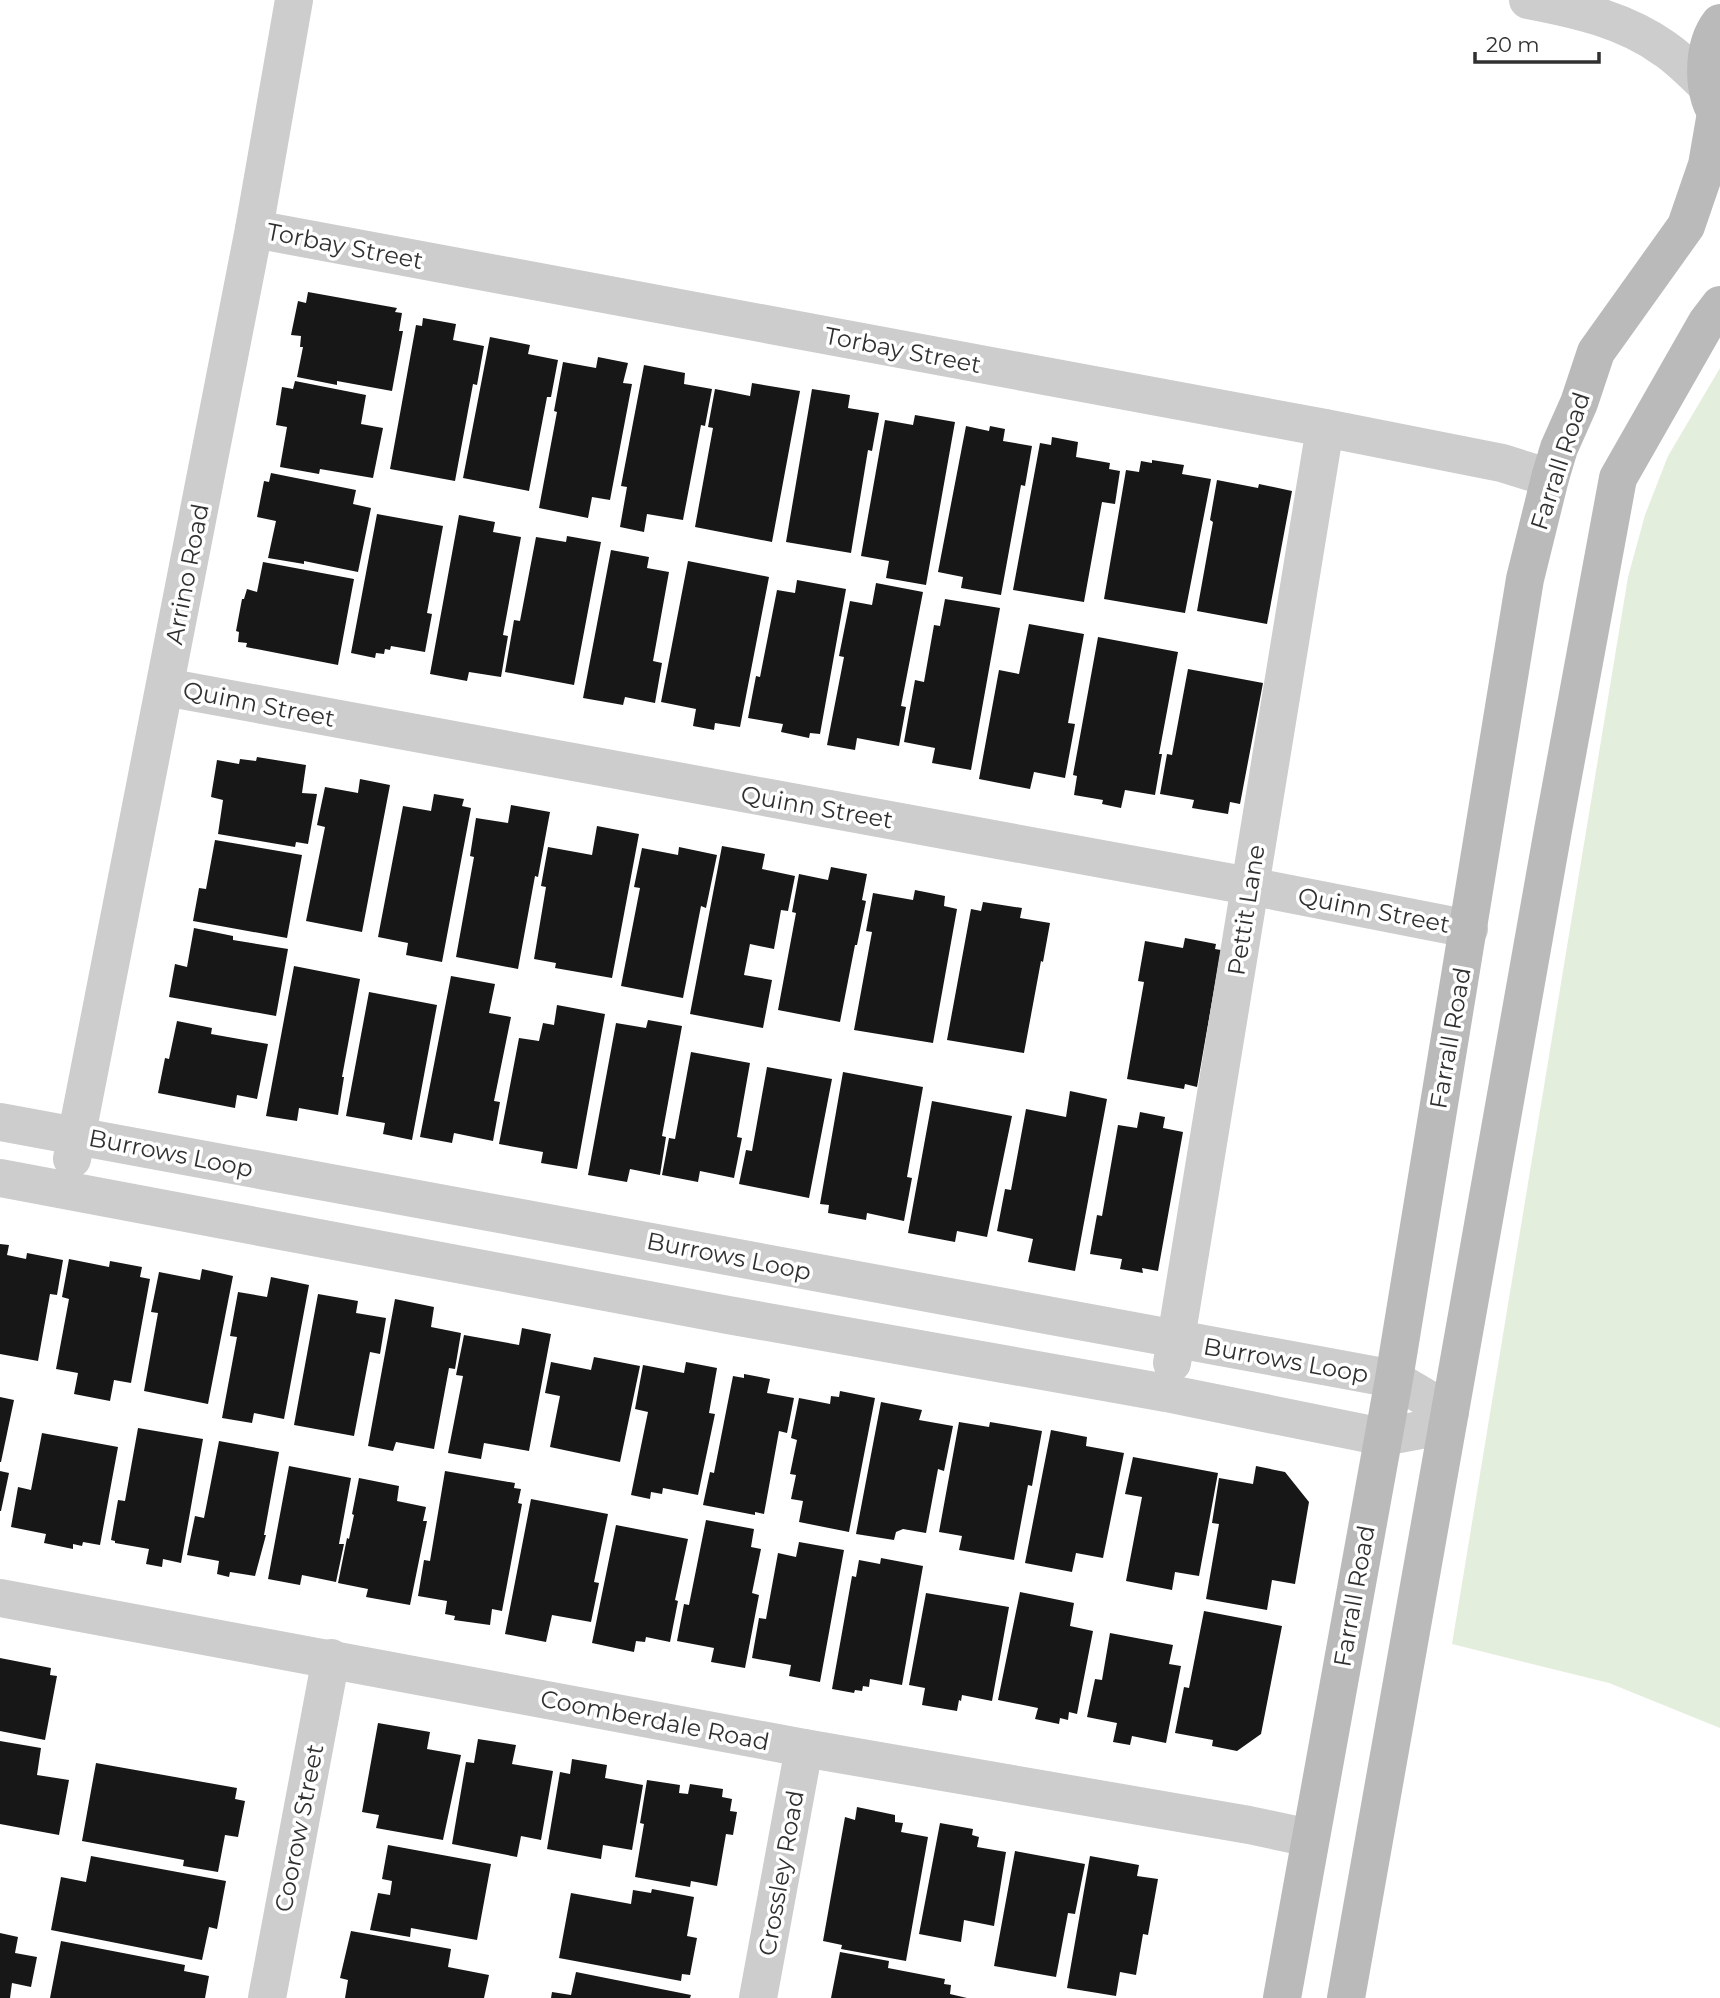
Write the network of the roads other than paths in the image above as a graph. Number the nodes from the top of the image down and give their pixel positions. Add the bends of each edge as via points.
1 (294, 0) edge
2 (1528, 0) edge
3 (1577, 5) edge
4 (1720, 23) edge
5 (1714, 105) edge
6 (254, 229) junction
7 (1720, 305) edge
8 (1325, 428) junction
9 (1550, 478) junction
10 (165, 687) junction
11 (1249, 886) junction
12 (1469, 929) junction
13 (0, 1122) edge
14 (77, 1136) junction
15 (0, 1178) edge
16 (318, 1181) junction
17 (66, 1189) junction
18 (528, 1219) junction
19 (309, 1236) junction
20 (739, 1257) junction
21 (519, 1276) junction
22 (951, 1298) junction
23 (728, 1315) junction
24 (1176, 1340) junction
25 (940, 1352) junction
26 (1394, 1379) junction
27 (1166, 1393) junction
28 (1448, 1419) junction
29 (1383, 1437) junction
30 (0, 1598) edge
31 (331, 1658) junction
32 (804, 1748) junction
33 (1310, 1838) junction
34 (267, 1998) edge
35 (758, 1998) edge
36 (1282, 1998) edge
37 (1346, 1998) edge

1 - 6 street, Arrino Road
2 - 3 street
3 - 5 street via 1665,49
4 - 5 main road, Farrall Road via 1706,55
5 - 9 main road, Farrall Road via 1707,165 1686,226 1596,352
6 - 8 street, Torbay Street
6 - 10 street, Arrino Road
7 - 28 main road via 1618,478
8 - 9 street, Torbay Street via 1502,463
8 - 11 street, Pettit Lane
9 - 12 main road, Farrall Road via 1525,579
10 - 11 street, Quinn Street
10 - 14 street, Arrino Road
11 - 12 street, Quinn Street
11 - 24 street, Pettit Lane
12 - 26 main road, Farrall Road
13 - 14 street, Burrows Loop
14 - 16 street, Burrows Loop
14 - 17 street, Arrino Road
15 - 17 street
16 - 18 street, Burrows Loop
16 - 19 street
17 - 19 street
18 - 20 street, Burrows Loop
18 - 21 street
19 - 21 street
20 - 22 street, Burrows Loop
20 - 23 street
21 - 23 street
22 - 24 street, Burrows Loop
22 - 25 street
23 - 25 street
24 - 26 street, Burrows Loop
24 - 27 street, Pettit Lane
25 - 27 street
26 - 28 street, Burrows Loop
26 - 29 main road, Farrall Road
27 - 29 street
28 - 29 street
28 - 37 main road
29 - 33 main road, Farrall Road
30 - 31 street, Coomberdale Road
31 - 32 street, Coomberdale Road
31 - 34 street, Coorow Street
32 - 33 street, Coomberdale Road
32 - 35 street, Crossley Road
33 - 36 main road, Farrall Road

